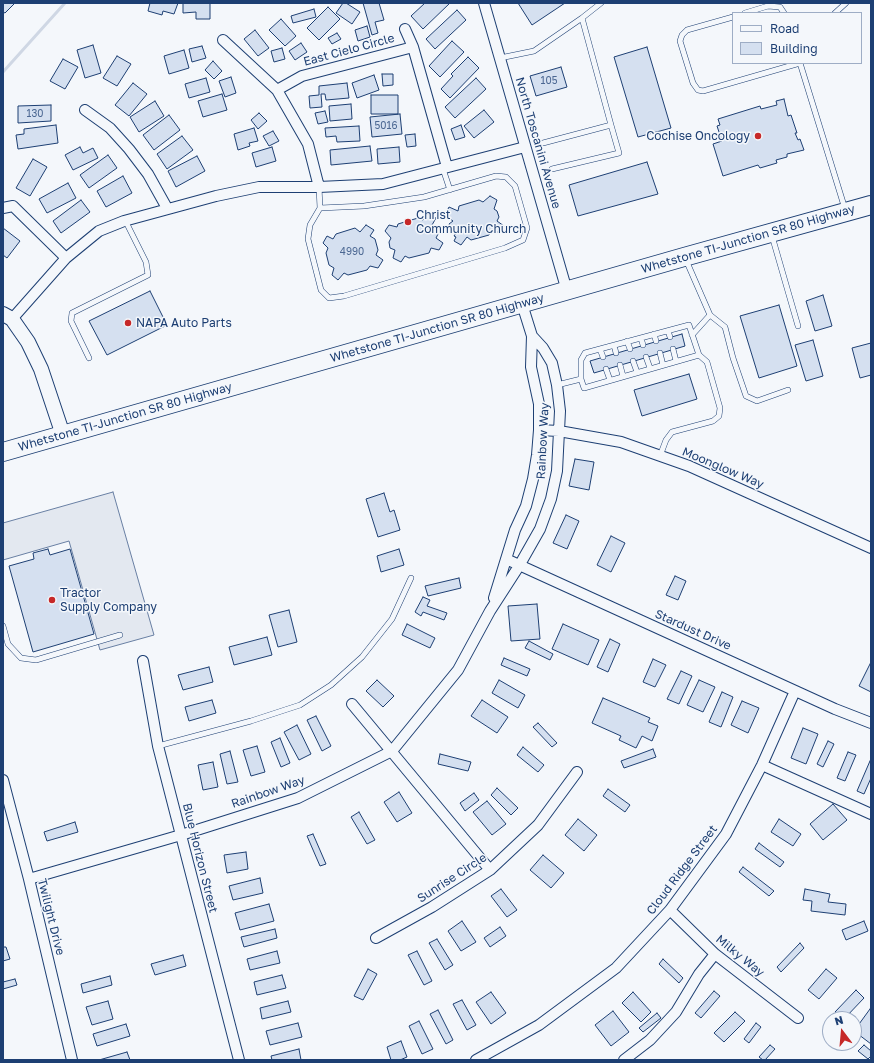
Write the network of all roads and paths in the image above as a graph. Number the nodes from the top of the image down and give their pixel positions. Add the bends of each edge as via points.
1 (484, 3) edge
2 (601, 3) edge
3 (846, 3) edge
4 (748, 12) edge
5 (783, 12) edge
6 (836, 12) edge
7 (732, 17) edge
8 (582, 18) junction
9 (405, 29) dead end
10 (223, 40) dead end
11 (413, 47) junction
12 (500, 58) junction
13 (797, 64) edge
14 (800, 64) edge
15 (277, 90) junction
16 (85, 110) dead end
17 (611, 125) junction
18 (543, 143) dead end
19 (526, 147) junction
20 (445, 168) junction
21 (552, 169) dead end
22 (319, 187) junction
23 (450, 190) junction
24 (871, 205) edge
25 (3, 208) edge
26 (167, 208) junction
27 (320, 208) junction
28 (846, 212) junction
29 (125, 220) junction
30 (771, 233) junction
31 (684, 257) junction
32 (66, 258) junction
33 (567, 291) junction
34 (522, 304) junction
35 (710, 316) junction
36 (8, 317) edge
37 (798, 326) dead end
38 (668, 330) junction
39 (654, 334) junction
40 (692, 335) junction
41 (532, 336) junction
42 (670, 337) dead end
43 (641, 338) junction
44 (656, 341) dead end
45 (628, 342) junction
46 (614, 345) junction
47 (643, 345) dead end
48 (600, 349) junction
49 (630, 349) dead end
50 (673, 349) dead end
51 (616, 353) dead end
52 (660, 353) dead end
53 (699, 355) junction
54 (603, 357) dead end
55 (646, 357) dead end
56 (89, 358) dead end
57 (633, 361) dead end
58 (676, 361) junction
59 (620, 365) dead end
60 (663, 365) junction
61 (650, 368) junction
62 (606, 369) dead end
63 (637, 372) junction
64 (624, 376) junction
65 (581, 379) junction
66 (610, 380) junction
67 (557, 385) junction
68 (788, 390) dead end
69 (539, 430) junction
70 (559, 431) junction
71 (63, 435) junction
72 (3, 452) edge
73 (660, 456) junction
74 (871, 548) edge
75 (506, 559) junction
76 (519, 566) junction
77 (411, 578) dead end
78 (490, 611) junction
79 (3, 626) edge
80 (120, 635) dead end
81 (143, 662) dead end
82 (796, 691) junction
83 (352, 704) dead end
84 (871, 723) edge
85 (158, 746) junction
86 (392, 751) junction
87 (762, 765) junction
88 (577, 772) dead end
89 (3, 780) edge
90 (871, 814) edge
91 (181, 835) junction
92 (490, 870) junction
93 (29, 878) junction
94 (670, 910) junction
95 (376, 938) dead end
96 (715, 954) junction
97 (798, 1018) dead end
98 (72, 1060) edge
99 (239, 1060) edge
100 (476, 1060) edge
101 (624, 1060) edge

1 - 12 street, North Toscanini Avenue
2 - 8 lane
3 - 6 lane
4 - 5 lane via 768,6 780,6
7 - 13 lane via 687,30 682,35 680,41 693,83 698,90 703,91
8 - 12 lane via 534,51
8 - 17 lane
9 - 11 street
10 - 15 street
11 - 15 street, East Cielo Circle via 302,76
11 - 20 street, East Cielo Circle
12 - 19 street, North Toscanini Avenue
14 - 28 lane
15 - 22 street via 308,144
16 - 26 street via 110,128 129,149 148,174
17 - 18 lane
17 - 21 lane via 619,153
19 - 20 street
19 - 33 street, North Toscanini Avenue
20 - 22 street via 383,184
20 - 23 lane
22 - 26 street via 259,187
22 - 27 lane
23 - 27 lane via 424,197 364,206
23 - 27 lane via 496,176 506,177 515,186 527,228 523,240 505,248 344,296 329,298 322,290 308,239 310,225
24 - 28 highway, Whetstone TI-Junction SR 80 Highway
25 - 32 street via 13,206
26 - 29 street
28 - 30 highway, Whetstone TI-Junction SR 80 Highway
29 - 32 street via 99,231
29 - 56 lane via 146,262 148,274 72,313 71,321
30 - 31 highway, Whetstone TI-Junction SR 80 Highway
30 - 37 lane
31 - 33 highway, Whetstone TI-Junction SR 80 Highway
31 - 35 lane
32 - 36 street
33 - 34 highway, Whetstone TI-Junction SR 80 Highway
34 - 41 street, Rainbow Way
34 - 71 highway, Whetstone TI-Junction SR 80 Highway
35 - 40 lane
35 - 68 lane via 725,327 746,396 757,401
36 - 71 street via 28,342 41,369
38 - 39 lane
38 - 40 lane via 689,325
38 - 42 lane
39 - 43 lane
39 - 44 lane
40 - 53 lane
41 - 67 street, Rainbow Way via 552,363
41 - 69 street, Rainbow Way via 531,367 539,404
43 - 45 lane
43 - 47 lane
45 - 46 lane
45 - 49 lane
46 - 48 lane
46 - 51 lane
48 - 54 lane
48 - 65 lane via 585,353 581,360
50 - 58 lane
52 - 60 lane
53 - 58 lane
53 - 73 lane via 707,362 720,408 719,416 713,421 672,432
55 - 61 lane
57 - 63 lane
58 - 60 lane
59 - 64 lane
60 - 61 lane
61 - 63 lane
62 - 66 lane
63 - 64 lane
64 - 66 lane
65 - 66 lane via 584,388
65 - 67 lane
67 - 70 street, Rainbow Way
69 - 70 street, Moonglow Way
69 - 75 street, Rainbow Way via 533,479 526,506
70 - 73 street, Moonglow Way via 621,442
70 - 76 street, Rainbow Way via 557,471 550,499 540,529
71 - 72 highway, Whetstone TI-Junction SR 80 Highway
73 - 74 street, Moonglow Way via 689,466
75 - 76 street, Stardust Drive
75 - 78 street, Rainbow Way
76 - 78 street, Rainbow Way
76 - 82 street, Stardust Drive
77 - 85 lane via 392,619 362,657 331,685 300,705
78 - 86 street, Rainbow Way via 458,670
79 - 80 lane via 8,644 21,658 36,660
81 - 85 street, Blue Horizon Street
82 - 84 street, Stardust Drive
82 - 87 street, Cloud Ridge Street
83 - 86 street
85 - 91 street, Blue Horizon Street
86 - 91 street, Rainbow Way via 298,798
86 - 92 street
87 - 90 street
87 - 94 street, Cloud Ridge Street via 726,834
88 - 92 street, Sunrise Circle via 538,825
89 - 93 street, Twilight Drive
91 - 93 street, Rainbow Way
91 - 99 street, Blue Horizon Street
92 - 95 street, Sunrise Circle via 432,907
93 - 98 street, Twilight Drive
94 - 96 street, Milky Way
94 - 100 street, Cloud Ridge Street via 616,968 539,1025
96 - 97 street, Milky Way
96 - 101 street via 699,974 676,1012 650,1040

